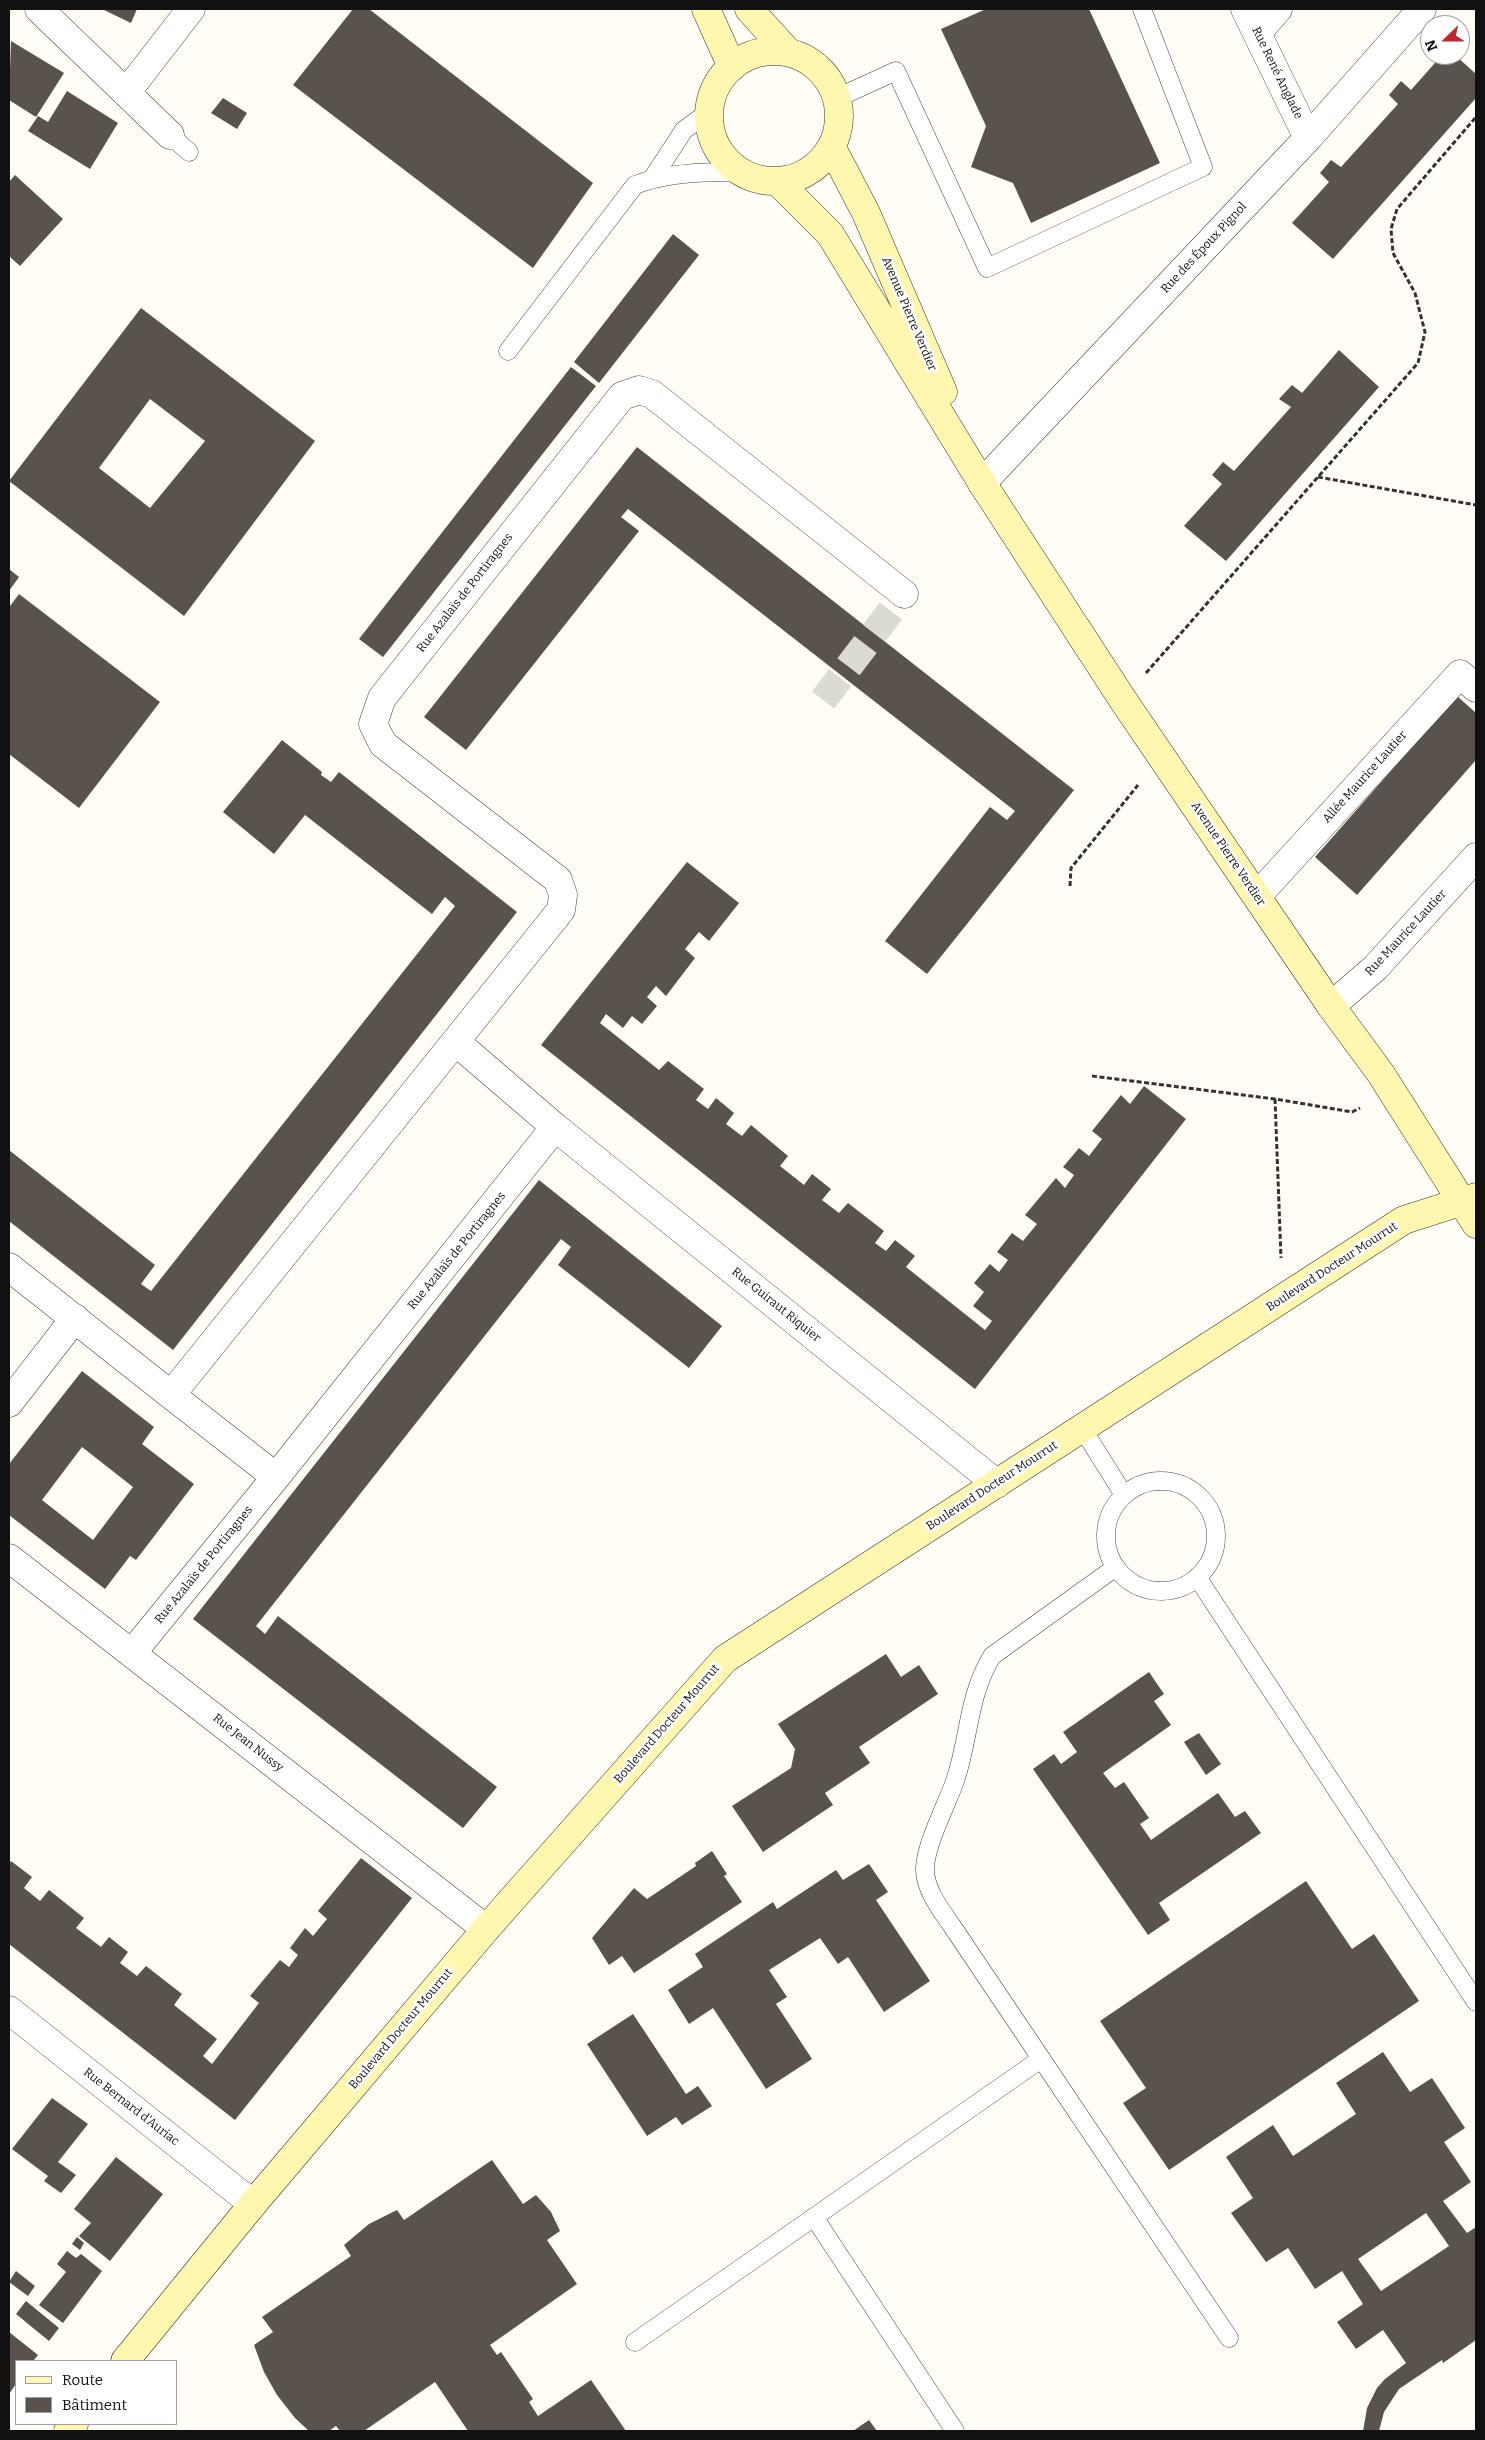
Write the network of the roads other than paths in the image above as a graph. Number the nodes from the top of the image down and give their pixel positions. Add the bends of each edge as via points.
1 (39, 9) edge
2 (191, 9) edge
3 (706, 9) edge
4 (749, 9) edge
5 (1142, 9) edge
6 (1245, 9) edge
7 (1278, 9) edge
8 (1422, 9) edge
9 (1258, 32) junction
10 (788, 52) junction
11 (732, 67) junction
12 (126, 93) junction
13 (837, 98) junction
14 (710, 111) junction
15 (1308, 138) junction
16 (179, 144) dead end
17 (832, 148) junction
18 (743, 173) junction
19 (652, 178) junction
20 (778, 182) junction
21 (508, 351) dead end
22 (982, 483) junction
23 (904, 594) dead end
24 (1476, 688) edge
25 (1476, 856) edge
26 (1257, 896) junction
27 (1331, 1006) junction
28 (456, 1042) junction
29 (555, 1127) junction
30 (1469, 1199) edge
31 (1476, 1224) edge
32 (9, 1267) edge
33 (75, 1318) junction
34 (171, 1395) junction
35 (9, 1402) edge
36 (1082, 1428) junction
37 (276, 1477) junction
38 (997, 1484) junction
39 (1124, 1495) junction
40 (9, 1558) edge
41 (1116, 1568) junction
42 (1197, 1577) junction
43 (132, 1653) junction
44 (486, 1929) junction
45 (1476, 2002) edge
46 (9, 2010) edge
47 (1041, 2060) junction
48 (253, 2204) junction
49 (814, 2217) junction
50 (1229, 2338) dead end
51 (635, 2342) dead end
52 (126, 2360) edge
53 (955, 2431) edge

1 - 12 street
2 - 12 street
3 - 11 main road
4 - 10 main road
5 - 13 lane via 1203,167 987,268 896,71
6 - 9 street, Rue René Anglade
7 - 9 street
8 - 15 street, Rue des Époux Pignol
9 - 15 street, Rue René Anglade
10 - 11 main road via 760,53
10 - 13 main road via 802,57 823,73
11 - 14 main road via 716,87
12 - 16 street
13 - 17 main road via 840,115
14 - 18 main road via 714,142 732,165
14 - 19 lane via 684,130
15 - 22 street, Rue des Époux Pignol
17 - 20 main road via 820,162 799,176
17 - 22 main road, Avenue Pierre Verdier via 866,213
18 - 19 lane via 711,171
18 - 20 main road via 760,180
19 - 21 lane via 635,185
20 - 22 main road, Avenue Pierre Verdier via 830,234
22 - 26 main road, Avenue Pierre Verdier via 1123,700
23 - 28 street, Rue Azalaïs de Portiragnes via 652,394 639,390 622,396 382,698 373,724 383,744 558,880 563,895 561,910
24 - 26 street, Allée Maurice Lautier via 1460,674
25 - 27 street, Rue Maurice Lautier via 1375,968
26 - 27 main road, Avenue Pierre Verdier
27 - 30 main road, Avenue Pierre Verdier
28 - 29 street
28 - 34 street, Rue Azalaïs de Portiragnes
29 - 37 street, Rue Azalaïs de Portiragnes
29 - 38 street, Rue Guiraut Riquier
30 - 31 main road, Avenue Pierre Verdier
30 - 36 main road, Boulevard Docteur Mourrut via 1404,1220
32 - 33 street
33 - 34 street
33 - 35 street
34 - 37 street
36 - 38 main road, Boulevard Docteur Mourrut
36 - 39 lane
37 - 43 street, Rue Azalaïs de Portiragnes
38 - 44 main road, Boulevard Docteur Mourrut via 725,1659
39 - 41 lane via 1109,1518 1106,1535 1108,1552
39 - 42 lane via 1145,1483 1162,1481 1179,1484 1194,1492 1206,1505 1214,1521 1216,1538 1213,1555
40 - 43 street, Rue Jean Nussy
41 - 42 lane via 1128,1580 1160,1592 1177,1589
41 - 47 lane via 992,1656 980,1676 956,1779 931,1842 925,1871 931,1894
42 - 45 lane
43 - 44 street, Rue Jean Nussy
44 - 48 main road, Boulevard Docteur Mourrut
46 - 48 street, Rue Bernard d'Auriac
47 - 49 lane
47 - 50 lane
48 - 52 main road, Boulevard Docteur Mourrut
49 - 51 lane
49 - 53 lane

